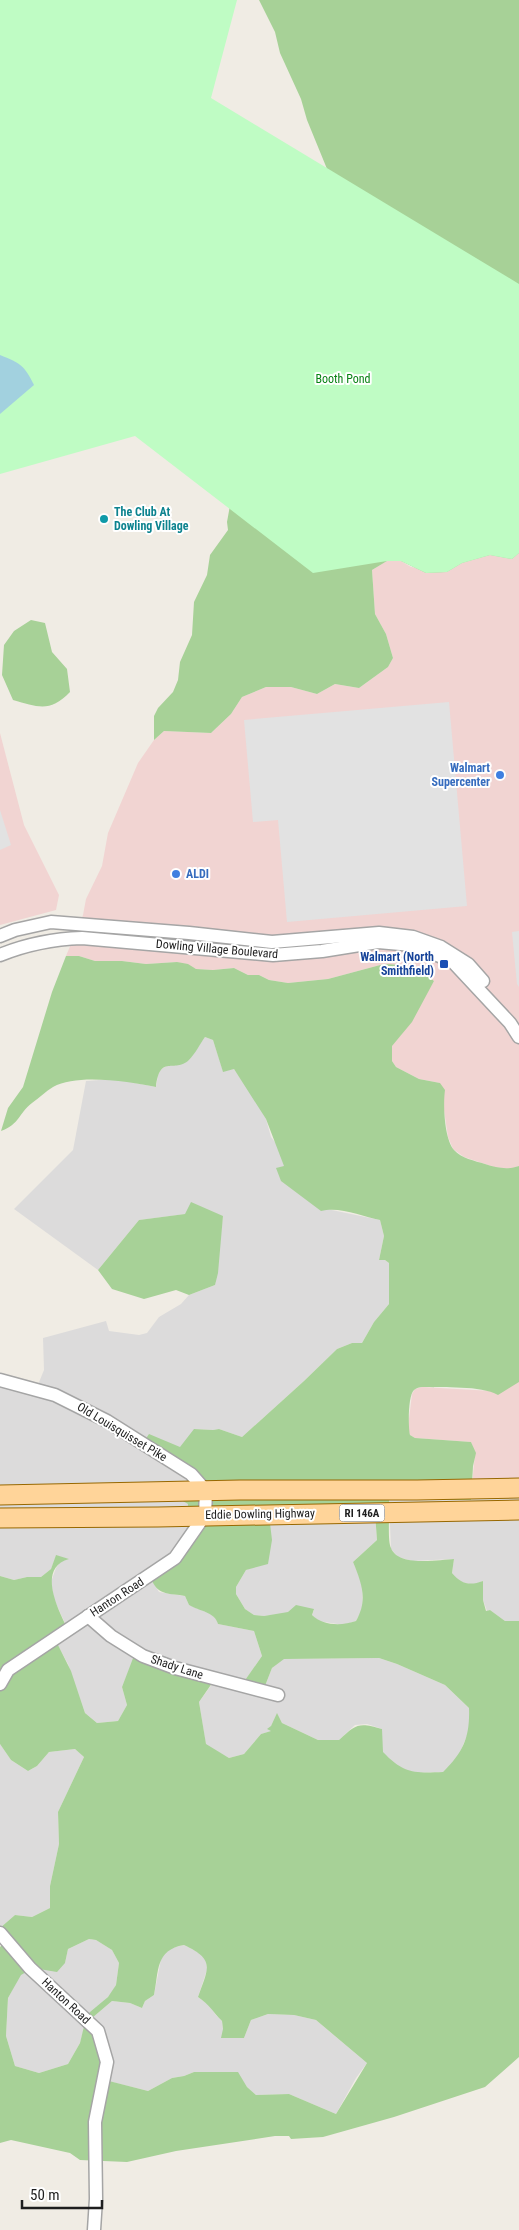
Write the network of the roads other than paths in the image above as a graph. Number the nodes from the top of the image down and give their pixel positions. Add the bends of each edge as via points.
1 (0, 936) edge
2 (0, 955) edge
3 (519, 1023) edge
4 (519, 1037) edge
5 (0, 1380) edge
6 (519, 1488) edge
7 (206, 1491) junction
8 (0, 1495) edge
9 (519, 1510) edge
10 (205, 1516) junction
11 (0, 1518) edge
12 (88, 1616) junction
13 (0, 1684) edge
14 (278, 1695) dead end
15 (0, 1933) edge
16 (94, 2230) edge

1 - 3 street, Dowling Village Boulevard via 52,922 272,942 379,933 413,937 441,947 468,964
2 - 4 street, Dowling Village Boulevard via 23,946 82,938 273,955 378,942 412,945 452,961 510,1023
5 - 7 street, Old Louisquisset Pike via 55,1395 107,1420 191,1474
6 - 7 main road, Eddie Dowling Highway / RI 146A
7 - 8 main road, Eddie Dowling Highway / RI 146A
7 - 10 street
9 - 10 main road, Eddie Dowling Highway / RI 146A
10 - 11 main road, Eddie Dowling Highway / RI 146A
10 - 12 street, Hanton Road via 175,1558
12 - 13 street, Hanton Road via 8,1670
12 - 14 street, Shady Lane via 111,1636 143,1656 174,1668
15 - 16 street, Hanton Road via 30,1968 98,2031 107,2062 95,2122

